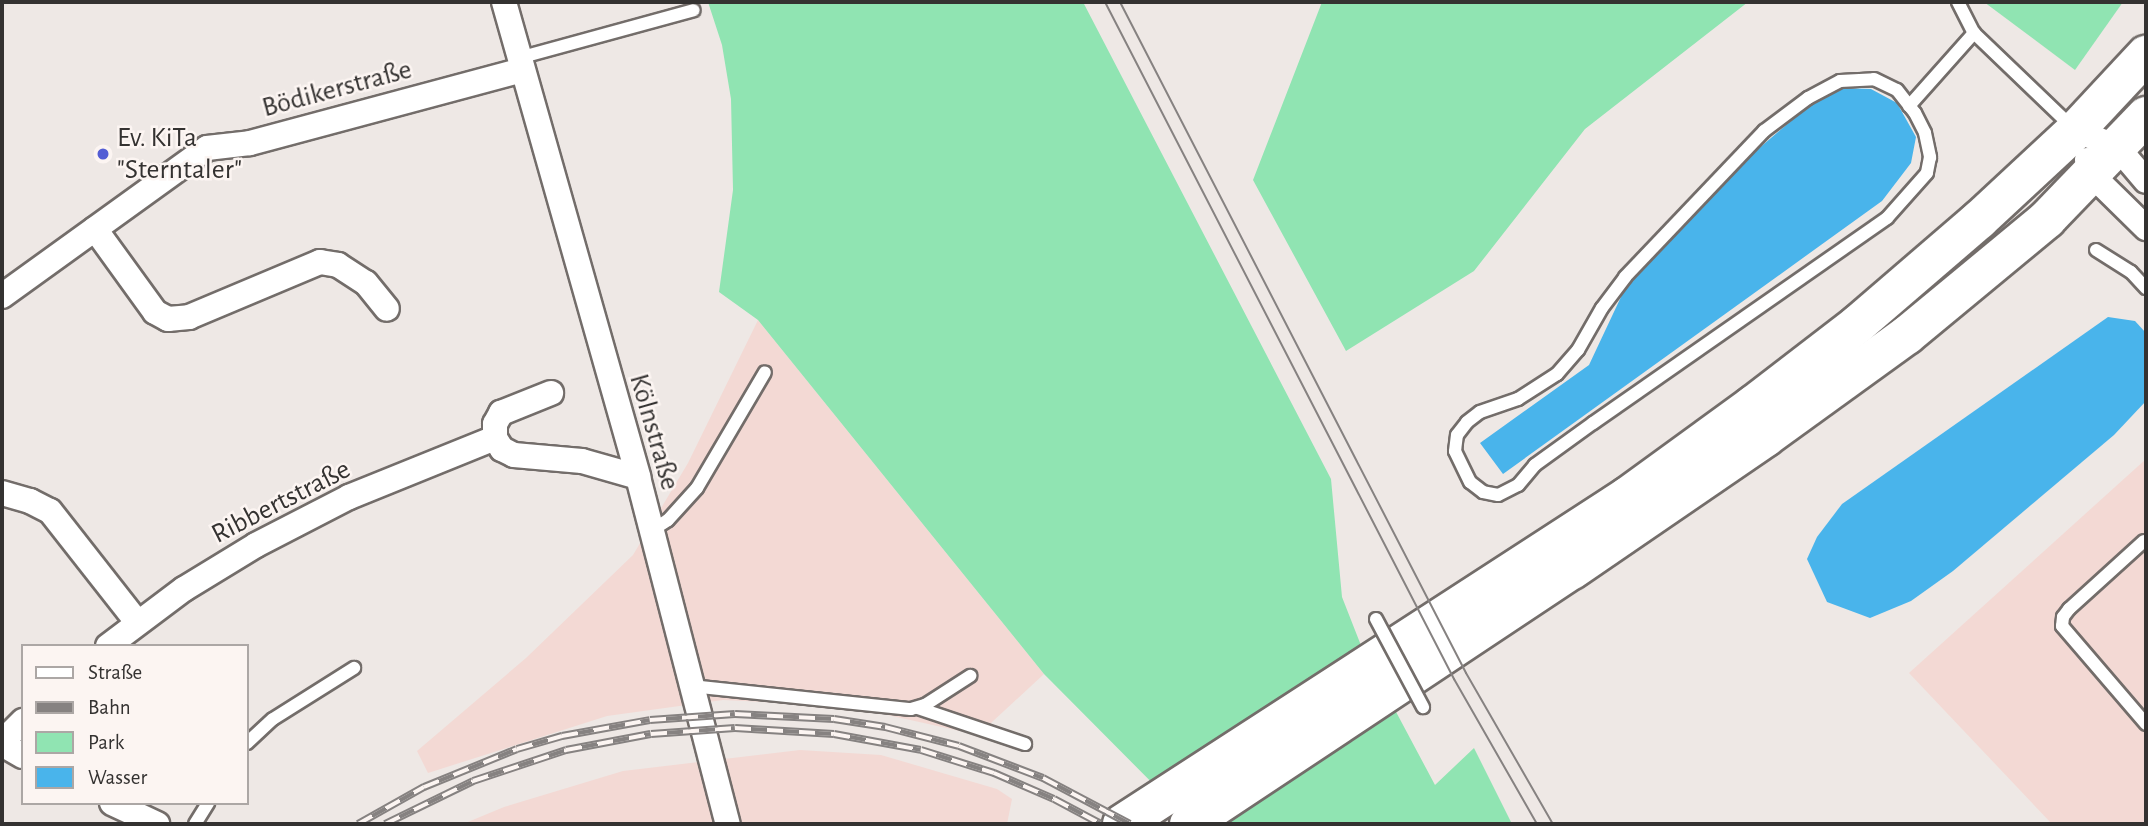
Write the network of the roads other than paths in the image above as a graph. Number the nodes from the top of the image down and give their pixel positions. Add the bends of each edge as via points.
1 (504, 2) edge
2 (1958, 2) edge
3 (694, 10) dead end
4 (1974, 33) junction
5 (2146, 55) edge
6 (521, 64) junction
7 (1909, 106) junction
8 (2146, 116) edge
9 (2076, 130) junction
10 (2118, 148) junction
11 (2092, 175) junction
12 (2146, 181) edge
13 (2146, 228) edge
14 (95, 229) junction
15 (2096, 250) dead end
16 (2146, 288) edge
17 (2, 296) edge
18 (387, 309) dead end
19 (765, 373) dead end
20 (551, 393) dead end
21 (495, 438) junction
22 (638, 477) junction
23 (2, 493) edge
24 (650, 532) junction
25 (2144, 541) dead end
26 (1376, 619) dead end
27 (137, 622) junction
28 (110, 644) edge
29 (354, 668) dead end
30 (970, 676) dead end
31 (691, 686) junction
32 (1423, 707) dead end
33 (918, 708) junction
34 (21, 723) edge
35 (2146, 724) edge
36 (248, 742) edge
37 (2, 743) edge
38 (1025, 744) dead end
39 (21, 754) edge
40 (116, 805) edge
41 (207, 805) edge
42 (157, 824) edge
43 (195, 824) edge
44 (728, 824) edge
45 (1122, 824) edge
46 (1189, 824) edge

1 - 6 street, Kölnstraße
2 - 4 lane
3 - 6 lane
4 - 7 lane
4 - 9 lane
5 - 9 main road
6 - 14 street, Bödikerstraße via 250,143 207,148
6 - 22 street, Kölnstraße
7 - 7 lane via 1897,90 1874,79 1840,81 1764,131 1625,277 1556,374 1518,400 1480,412 1467,422 1457,435 1455,452 1470,482 1483,492 1499,495 1518,485 1535,465 1593,423 1887,218 1927,173 1930,157 1925,133
8 - 10 main road
9 - 10 street
9 - 11 street
9 - 45 main road via 1858,324 1639,489
10 - 11 main road
10 - 12 street
11 - 13 street
11 - 46 main road via 2028,235 1907,334 1777,429
14 - 17 street, Bödikerstraße
14 - 18 street via 155,312 168,319 190,317 320,262 338,265 366,283
15 - 16 lane via 2132,272
19 - 24 lane via 698,488
20 - 21 street via 501,413
21 - 22 street via 502,449 514,455 582,461
21 - 27 street, Ribbertstraße via 349,497 256,544
22 - 24 street, Kölnstraße
23 - 27 street via 50,512
24 - 31 street, Kölnstraße
25 - 35 lane via 2069,609 2062,626
26 - 32 lane, bridge
27 - 28 street, Ribbertstraße
29 - 36 lane via 273,719
30 - 33 lane
31 - 33 lane
31 - 44 street, Kölnstraße
33 - 38 lane
34 - 37 street
37 - 39 street
40 - 42 street
41 - 43 lane

